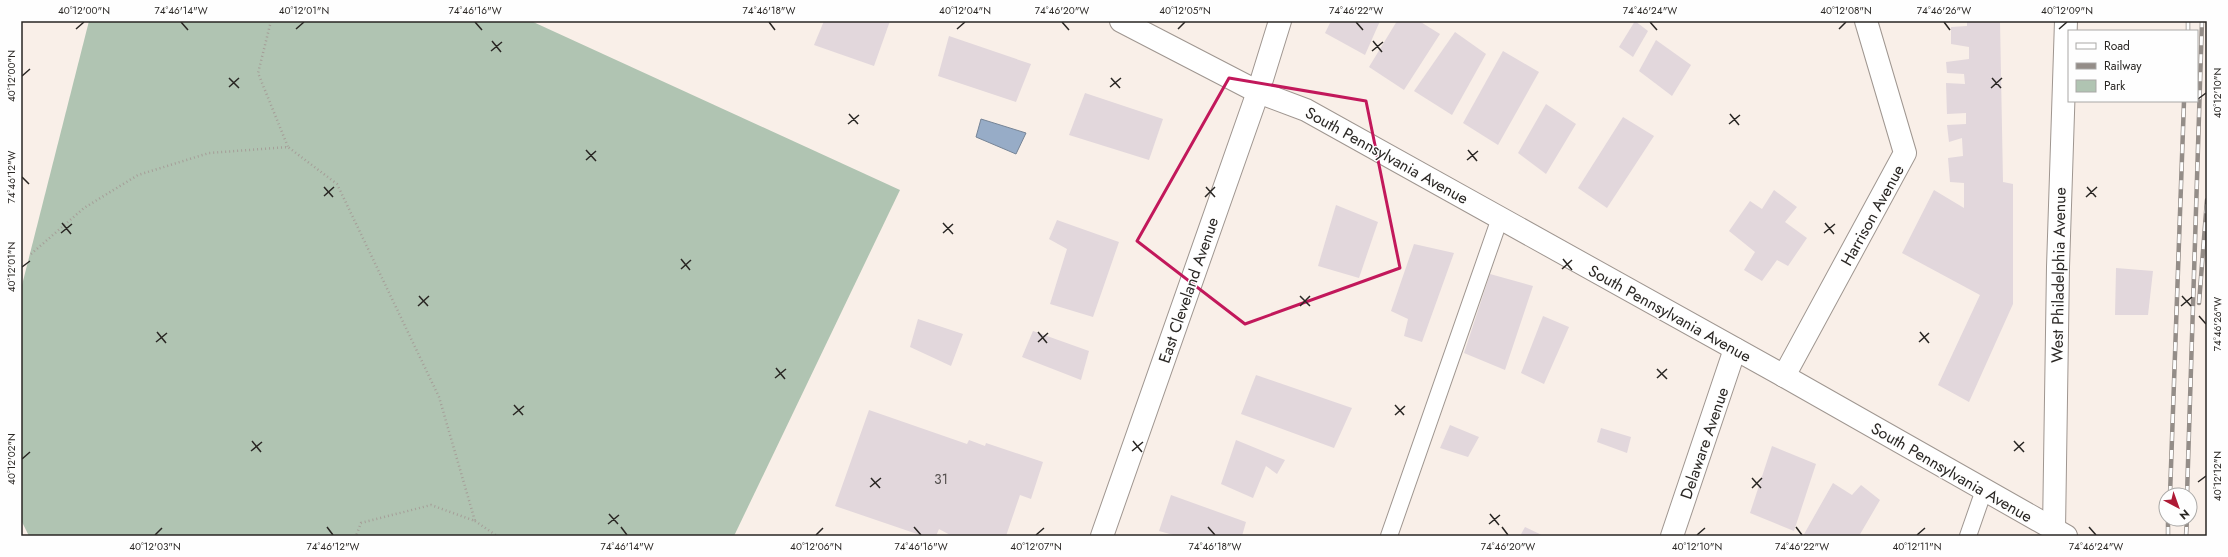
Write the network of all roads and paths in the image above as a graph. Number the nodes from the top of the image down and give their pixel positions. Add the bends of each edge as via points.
1 (271, 21) edge
2 (1120, 21) edge
3 (1280, 21) edge
4 (1866, 21) edge
5 (2066, 21) edge
6 (1258, 92) junction
7 (288, 147) junction
8 (1500, 218) junction
9 (31, 254) dead end
10 (1736, 349) junction
11 (1784, 376) junction
12 (1984, 490) junction
13 (475, 521) junction
14 (2058, 534) edge
15 (356, 536) edge
16 (497, 536) edge
17 (1102, 536) edge
18 (1389, 536) edge
19 (1672, 536) edge
20 (1968, 536) edge

1 - 7 path via 258,73
2 - 6 main road, South Pennsylvania Avenue
3 - 6 main road, East Cleveland Avenue
4 - 11 main road, Harrison Avenue via 1905,154
5 - 14 main road, West Philadelphia Avenue via 2057,275
6 - 8 main road, South Pennsylvania Avenue via 1306,110
6 - 17 main road, East Cleveland Avenue
7 - 9 path via 209,153 138,175 84,208
7 - 13 path via 337,184 439,397
8 - 10 main road, South Pennsylvania Avenue
8 - 18 lane
10 - 11 main road, South Pennsylvania Avenue
10 - 19 main road, Delaware Avenue
11 - 12 main road, South Pennsylvania Avenue
12 - 14 main road, South Pennsylvania Avenue
12 - 20 lane
13 - 15 path via 431,506 361,523
13 - 16 path

